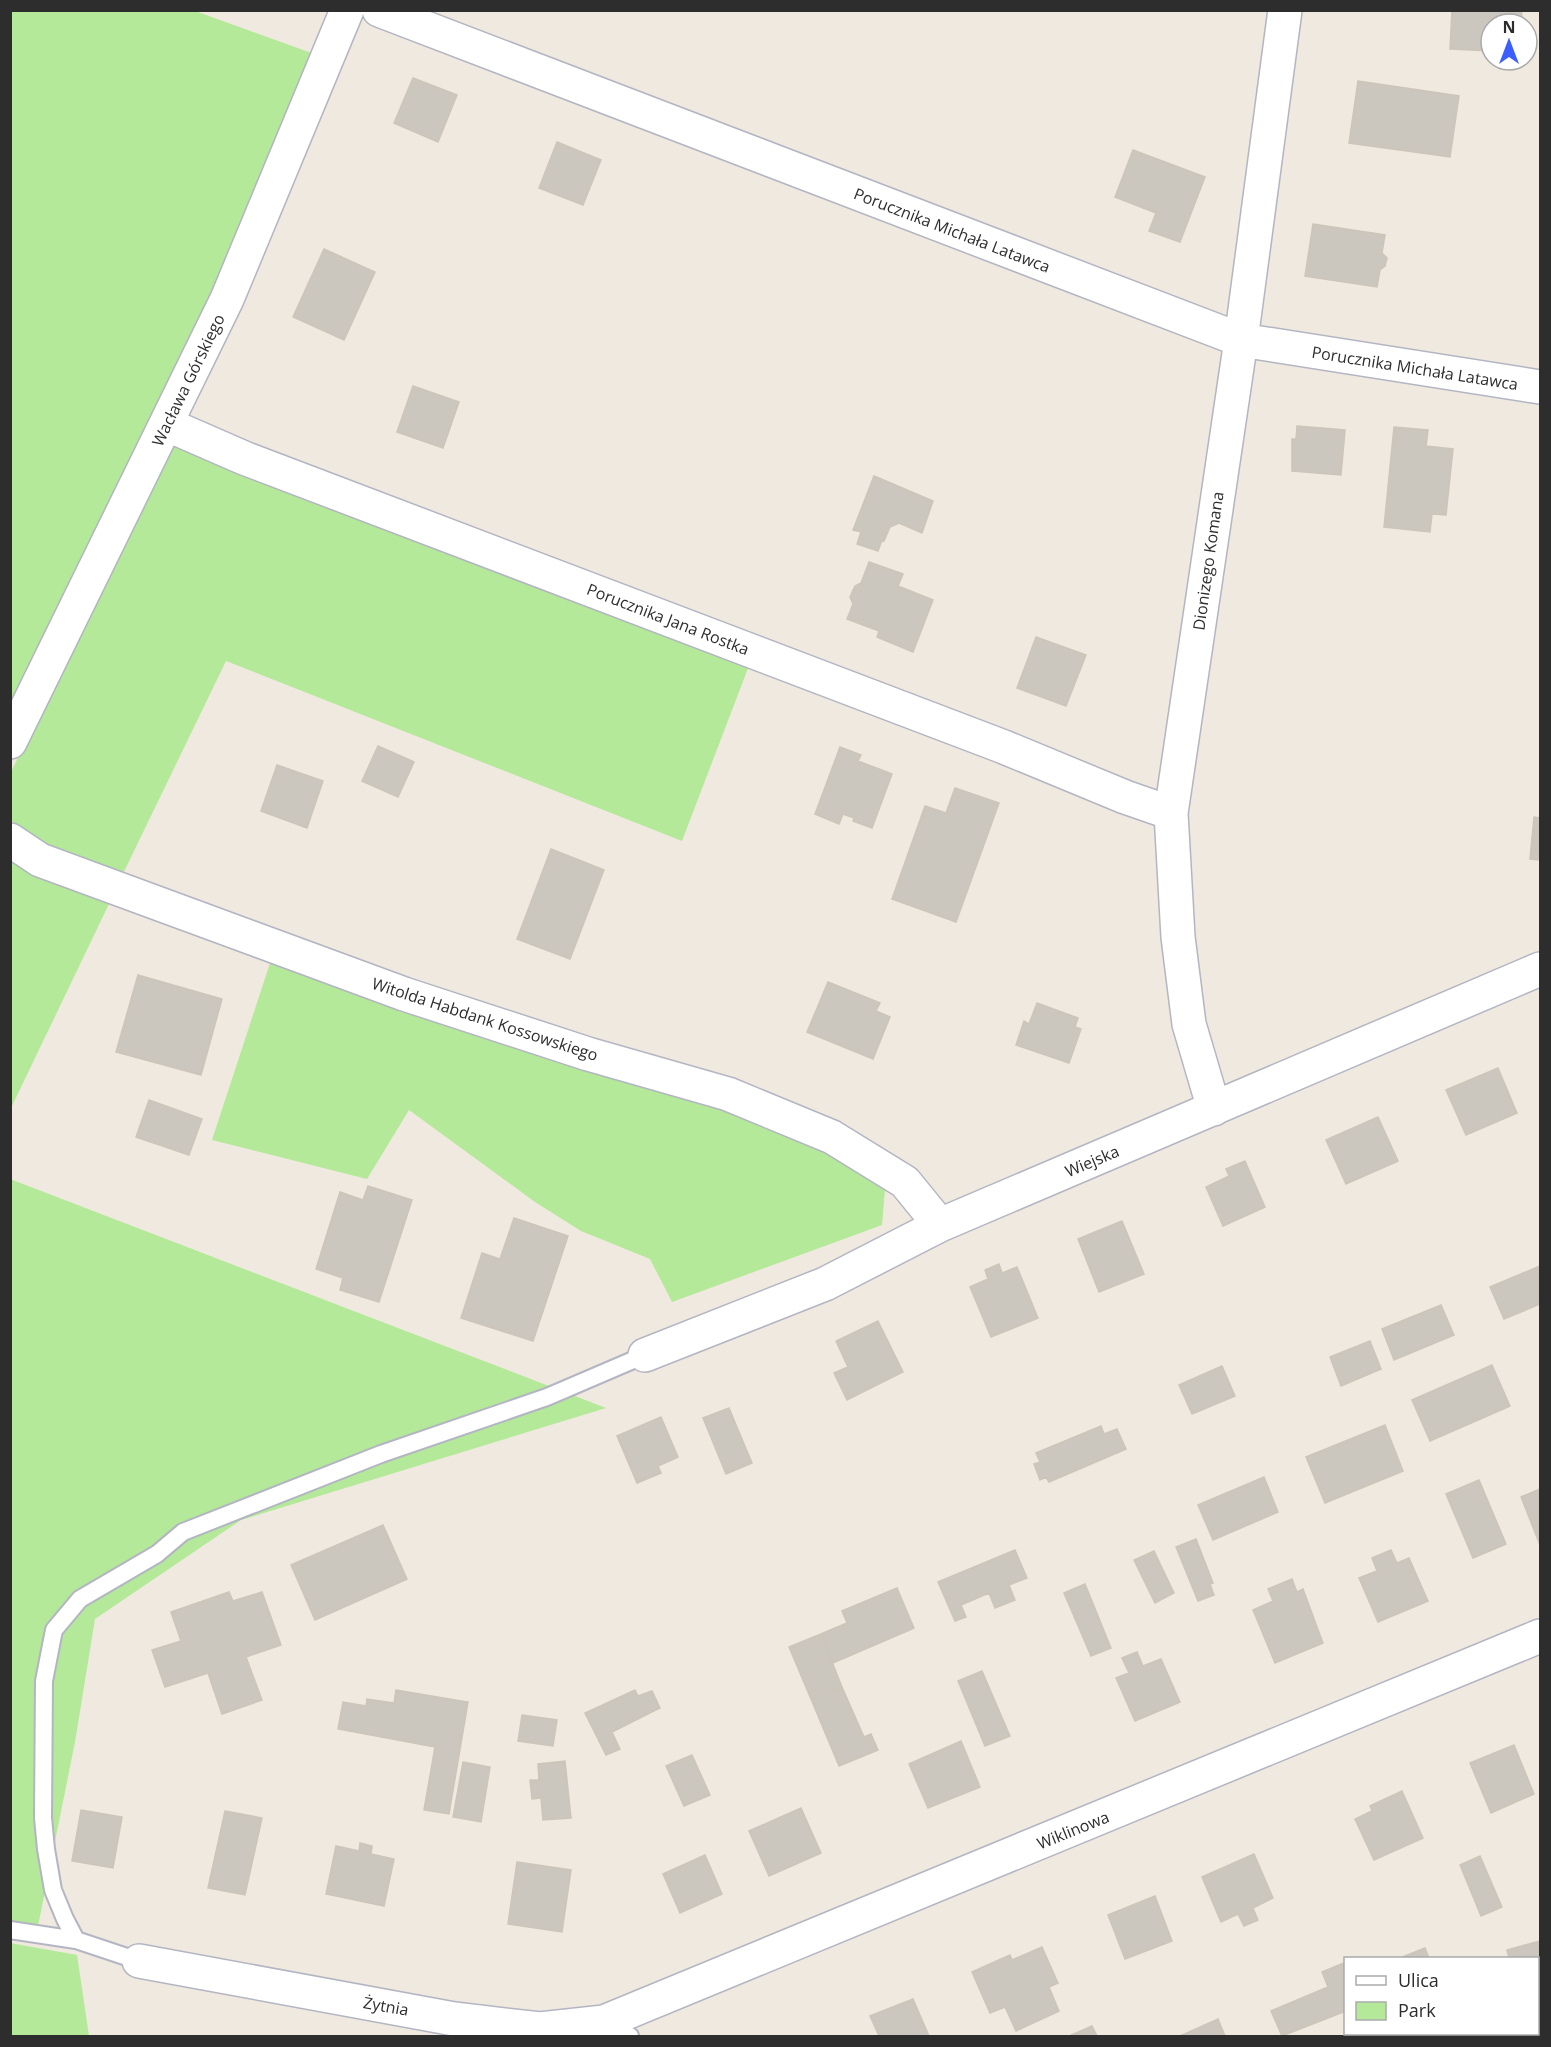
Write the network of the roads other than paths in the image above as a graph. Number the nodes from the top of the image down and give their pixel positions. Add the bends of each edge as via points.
1 (347, 10) edge
2 (379, 10) edge
3 (1285, 10) edge
4 (1241, 340) junction
5 (1540, 387) edge
6 (166, 424) junction
7 (10, 742) edge
8 (1171, 813) junction
9 (10, 840) edge
10 (1540, 969) edge
11 (1214, 1109) junction
12 (940, 1225) junction
13 (645, 1355) joint
14 (1540, 1636) edge
15 (10, 1929) edge
16 (76, 1940) junction
17 (139, 1961) joint
18 (617, 2029) edge

1 - 6 street, Wacława Górskiego via 228,299
2 - 4 street, Porucznika Michała Latawca
3 - 4 street, Dionizego Komana
4 - 5 street, Porucznika Michała Latawca
4 - 8 street, Dionizego Komana
6 - 7 street, Wacława Górskiego
6 - 8 street, Porucznika Jana Rostka via 244,458
8 - 11 street, Dionizego Komana via 1178,937 1189,1024
9 - 12 street, Witolda Habdank Kossowskiego via 40,860 404,994 739,1098 832,1137 905,1182
10 - 11 street, Wiejska
11 - 12 street, Wiejska
12 - 13 street, Wiejska via 825,1284
13 - 16 lane via 547,1397 381,1454 183,1532 157,1554 80,1599 54,1630 44,1681 45,1849 53,1890
14 - 18 street, Wiklinowa
15 - 16 lane
16 - 17 lane
17 - 18 street, Żytnia via 454,2019 540,2029

